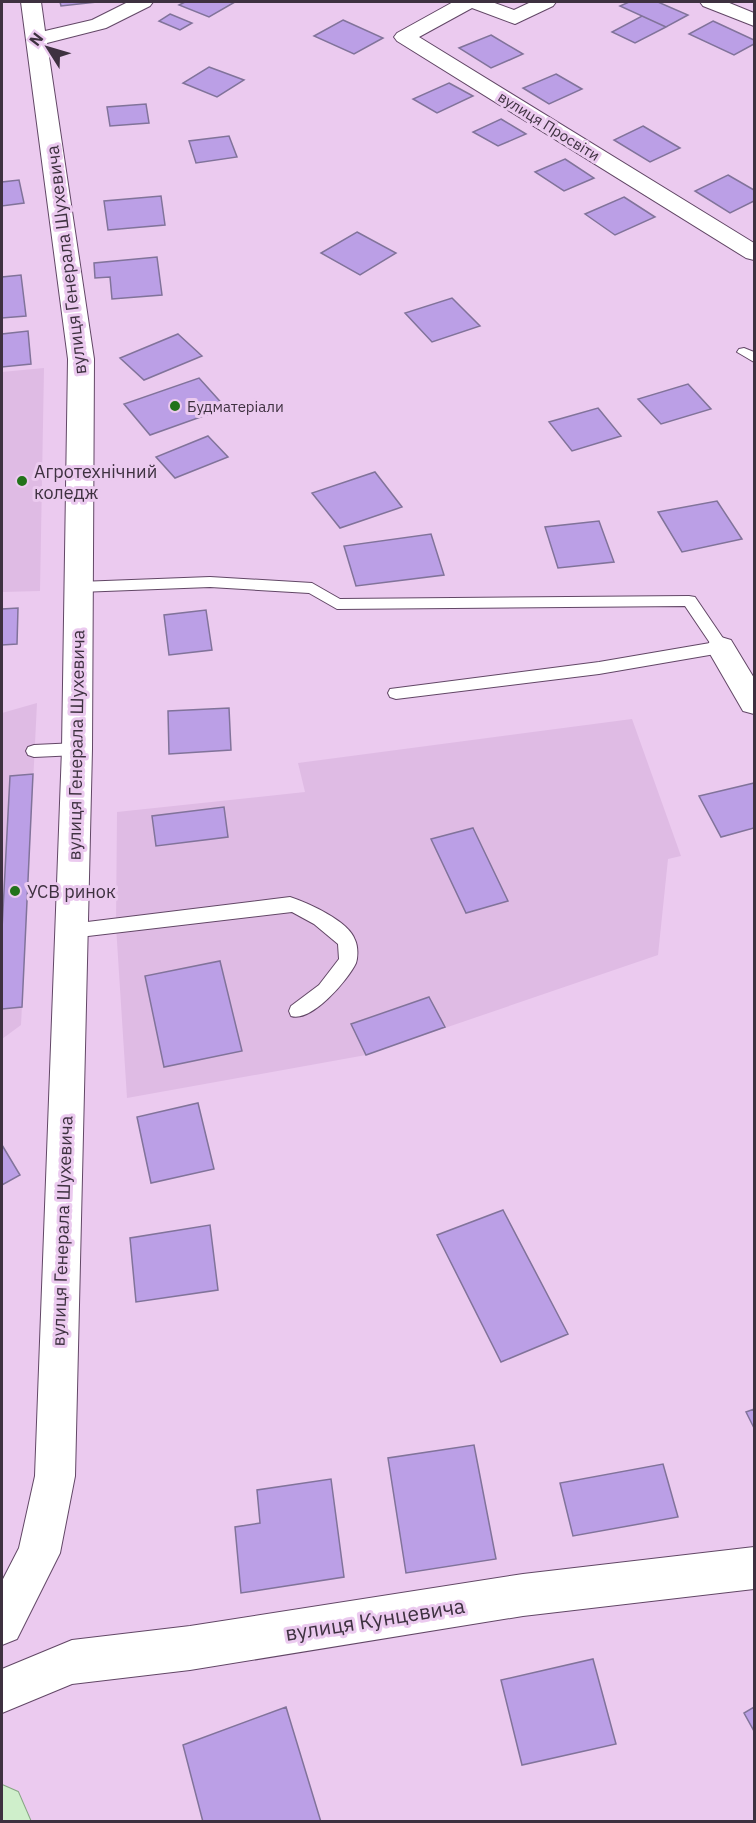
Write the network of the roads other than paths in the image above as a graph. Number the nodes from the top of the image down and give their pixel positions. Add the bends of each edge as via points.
1 (31, 2) edge
2 (142, 2) edge
3 (467, 2) edge
4 (475, 2) edge
5 (546, 2) edge
6 (710, 2) edge
7 (754, 20) edge
8 (38, 39) junction
9 (754, 253) edge
10 (80, 587) junction
11 (721, 647) junction
12 (396, 693) dead end
13 (754, 703) edge
14 (77, 749) junction
15 (34, 752) dead end
16 (71, 931) junction
17 (298, 1011) dead end
18 (754, 1568) edge
19 (2, 1624) edge
20 (2, 1691) edge
21 (2, 1808) edge
22 (8, 1821) edge

1 - 8 street, вулиця Генерала Шухевича
2 - 8 street via 99,24
3 - 9 street, вулиця Просвіти via 405,37
4 - 5 street via 515,18
6 - 7 street
8 - 10 street, вулиця Генерала Шухевича via 81,359
10 - 11 lane via 210,582 312,588 337,604 689,601
10 - 14 street, вулиця Генерала Шухевича
11 - 12 lane via 599,668
11 - 13 street
14 - 15 lane
14 - 16 street, вулиця Генерала Шухевича
16 - 17 lane via 290,904 309,910 346,941 348,960 326,990
16 - 19 street, вулиця Генерала Шухевича via 55,1476 39,1553
18 - 20 street, вулиця Кунцевича via 523,1595 190,1648 72,1662
21 - 22 main road

